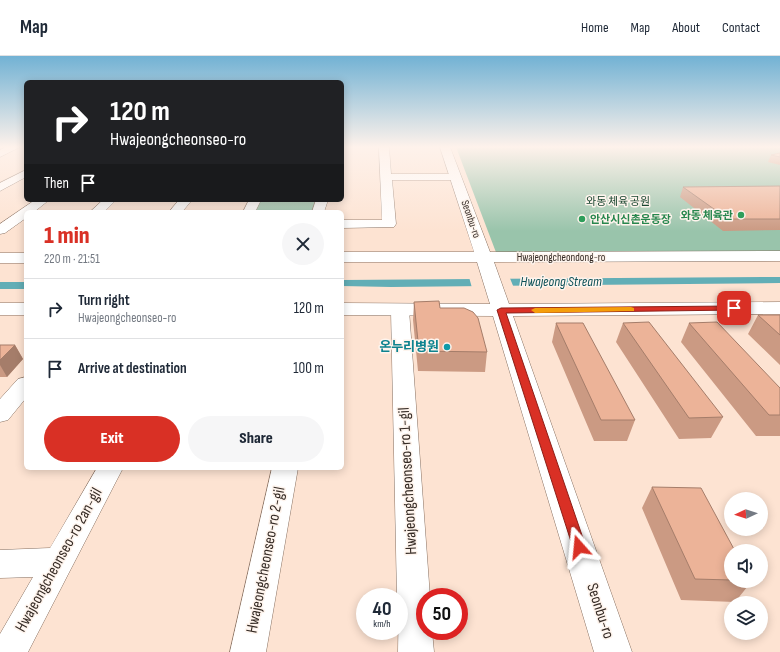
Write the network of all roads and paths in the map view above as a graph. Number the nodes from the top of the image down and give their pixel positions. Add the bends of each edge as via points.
1 (22, 176) edge
2 (386, 177) joint
3 (456, 177) joint
4 (0, 178) edge
5 (0, 188) edge
6 (41, 202) edge
7 (108, 202) edge
8 (184, 202) edge
9 (28, 210) edge
10 (98, 210) edge
11 (177, 210) edge
12 (24, 213) edge
13 (344, 224) edge
14 (24, 225) edge
15 (2, 227) edge
16 (780, 256) edge
17 (344, 257) edge
18 (0, 258) edge
19 (24, 258) edge
20 (485, 263) junction
21 (499, 303) junction
22 (780, 308) edge
23 (0, 309) edge
24 (24, 309) edge
25 (344, 309) edge
26 (400, 310) junction
27 (24, 386) edge
28 (0, 414) edge
29 (109, 470) edge
30 (285, 470) edge
31 (58, 562) junction
32 (0, 564) edge
33 (9, 652) edge
34 (248, 652) edge
35 (416, 652) edge
36 (613, 652) edge

1 - 4 street
1 - 5 street
2 - 3 street
2 - 13 street via 389,224
3 - 20 street, Seonbu-ro
6 - 9 street
7 - 10 street
8 - 11 street
12 - 15 street
14 - 15 street
16 - 20 street, Hwajeongcheondong-ro
17 - 20 street, Hwajeongcheondong-ro
18 - 19 street
20 - 21 street, Seonbu-ro
21 - 22 street
21 - 26 street
21 - 36 street, Seonbu-ro
23 - 24 street
25 - 26 street
26 - 35 street, Hwajeongcheonseo-ro 1-gil
27 - 28 street
29 - 31 street, Hwajeongcheonseo-ro 2an-gil
30 - 34 street, Hwajeongcheonseo-ro 2-gil
31 - 32 street
31 - 33 street, Hwajeongcheonseo-ro 2an-gil

